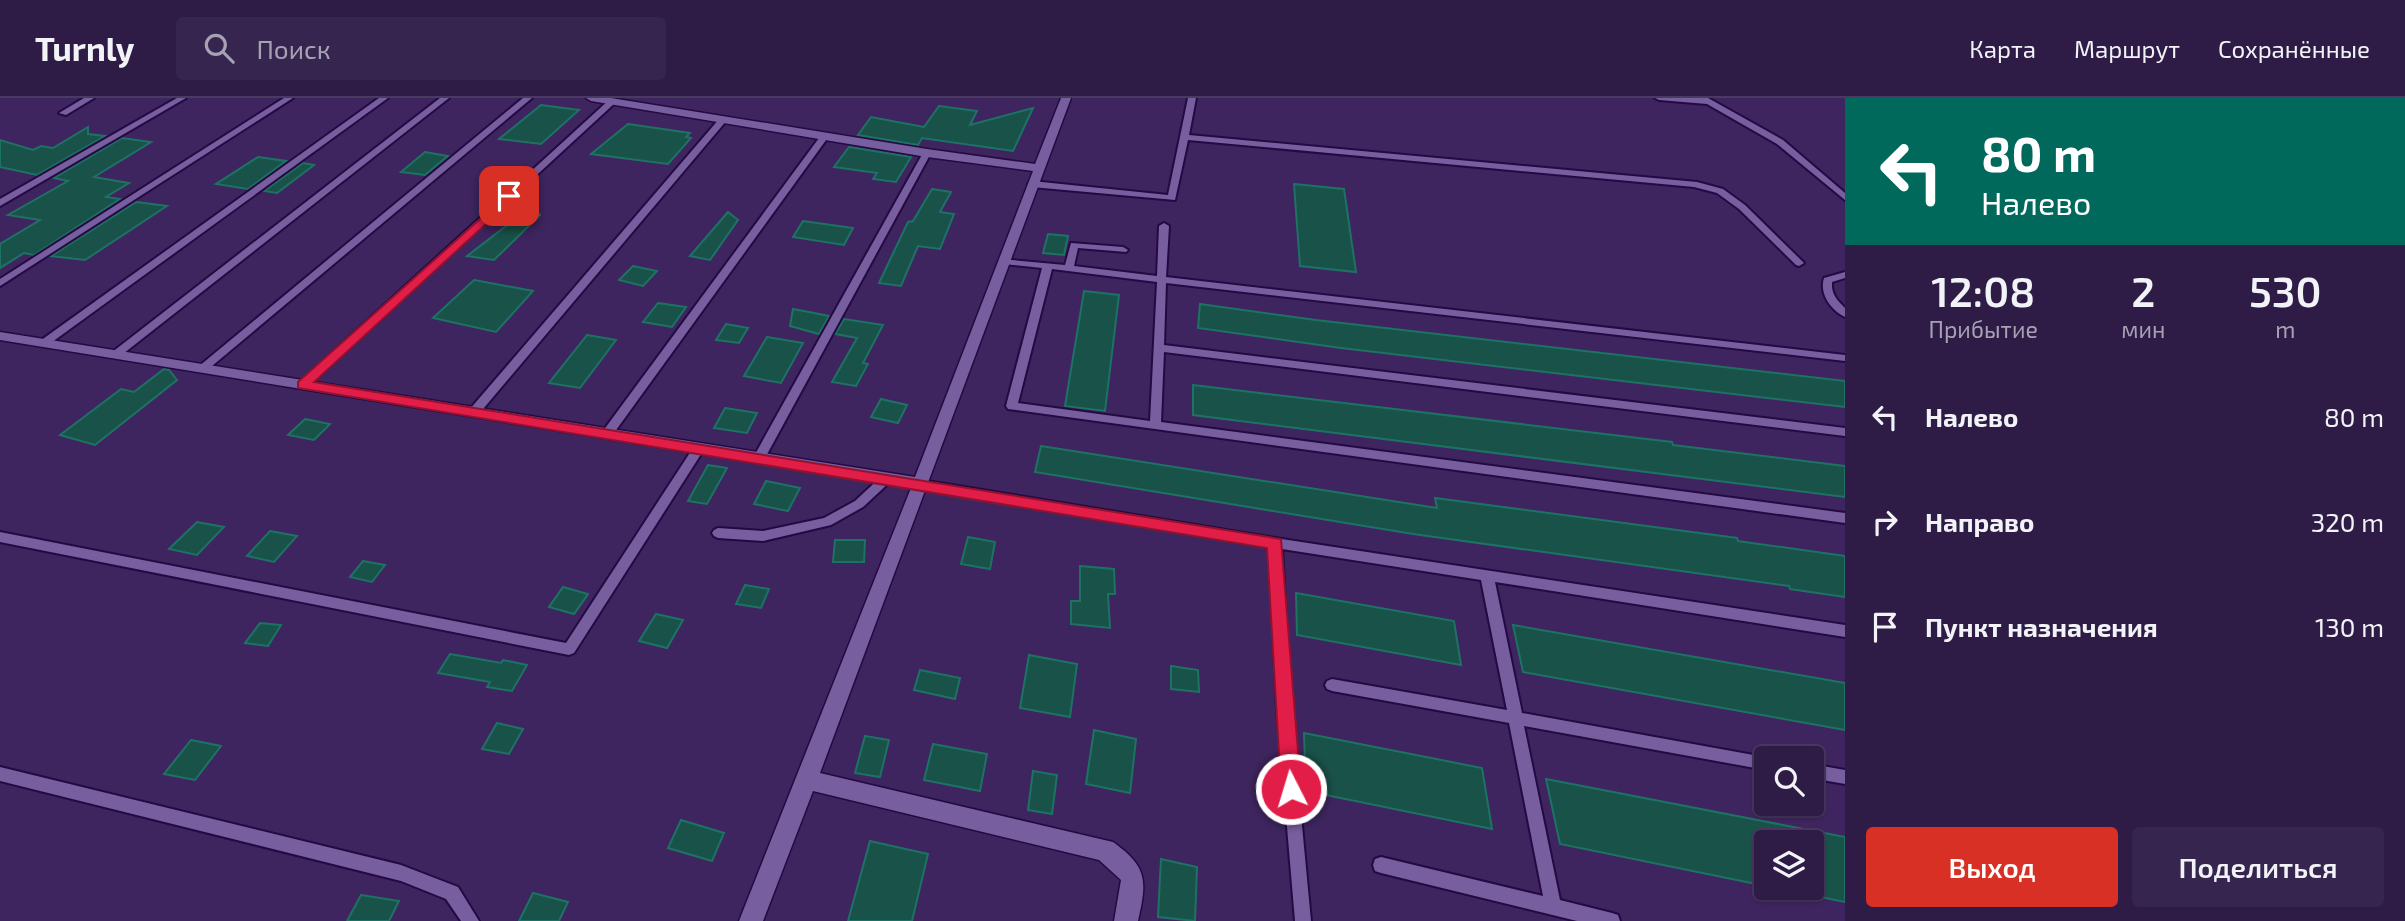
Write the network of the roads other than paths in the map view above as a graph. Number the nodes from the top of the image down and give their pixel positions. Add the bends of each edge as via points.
1 (90, 98) edge
2 (182, 98) edge
3 (289, 98) edge
4 (384, 98) edge
5 (446, 98) edge
6 (528, 98) edge
7 (592, 98) edge
8 (1066, 98) edge
9 (1192, 98) edge
10 (1659, 98) edge
11 (1704, 100) edge
12 (612, 102) junction
13 (63, 113) dead end
14 (723, 120) junction
15 (825, 136) junction
16 (1185, 137) junction
17 (927, 153) junction
18 (1035, 176) junction
19 (1845, 197) edge
20 (0, 202) edge
21 (1164, 226) dead end
22 (1123, 250) dead end
23 (1004, 261) junction
24 (1799, 263) dead end
25 (1048, 265) junction
26 (1069, 267) junction
27 (1845, 275) edge
28 (1164, 278) junction
29 (0, 283) edge
30 (1845, 314) edge
31 (0, 336) edge
32 (44, 343) junction
33 (1160, 348) junction
34 (116, 355) junction
35 (1845, 358) edge
36 (202, 369) junction
37 (303, 385) junction
38 (474, 412) junction
39 (1156, 425) junction
40 (1845, 432) edge
41 (607, 434) junction
42 (699, 448) junction
43 (759, 458) junction
44 (887, 478) junction
45 (921, 484) junction
46 (1845, 519) edge
47 (718, 533) dead end
48 (0, 537) edge
49 (1275, 543) junction
50 (1487, 575) junction
51 (1845, 631) edge
52 (1332, 685) dead end
53 (1516, 718) junction
54 (1754, 761) edge
55 (1824, 773) edge
56 (0, 774) edge
57 (1845, 777) edge
58 (804, 779) junction
59 (1381, 865) dead end
60 (1553, 906) junction
61 (471, 921) edge
62 (751, 921) edge
63 (1126, 921) edge
64 (1303, 921) edge
65 (1611, 921) edge

1 - 13 lane
2 - 20 lane
3 - 29 lane
4 - 32 lane
5 - 34 lane
6 - 36 lane
7 - 12 street
8 - 18 street
9 - 16 lane
10 - 11 lane
11 - 19 lane via 1780,142
12 - 14 street
12 - 37 lane
14 - 15 street
14 - 38 lane
15 - 17 street
15 - 41 lane
16 - 18 lane via 1171,198
16 - 24 lane via 1694,184 1720,191 1742,207
17 - 18 street
17 - 43 lane
18 - 23 street
21 - 28 lane
22 - 26 lane via 1074,245
23 - 25 lane
23 - 45 street
25 - 26 lane
25 - 39 lane via 1012,406
26 - 28 lane
27 - 30 lane via 1827,280 1825,288
28 - 33 lane
28 - 35 lane
31 - 32 street
32 - 34 street
33 - 39 lane
33 - 40 lane
34 - 36 street
36 - 37 street
37 - 38 street
38 - 41 street
39 - 46 lane
41 - 42 street
42 - 43 street
42 - 48 lane via 569,649
43 - 44 street
44 - 45 street
44 - 47 lane via 859,504 827,522 763,536
45 - 49 lane
45 - 58 street
49 - 50 lane
49 - 64 lane
50 - 51 lane
50 - 53 lane
52 - 53 lane
53 - 54 lane
53 - 60 lane
55 - 57 lane
56 - 61 lane via 401,873 452,893
58 - 62 street
58 - 63 street via 1105,850 1126,864 1135,883
59 - 60 lane
60 - 65 lane

